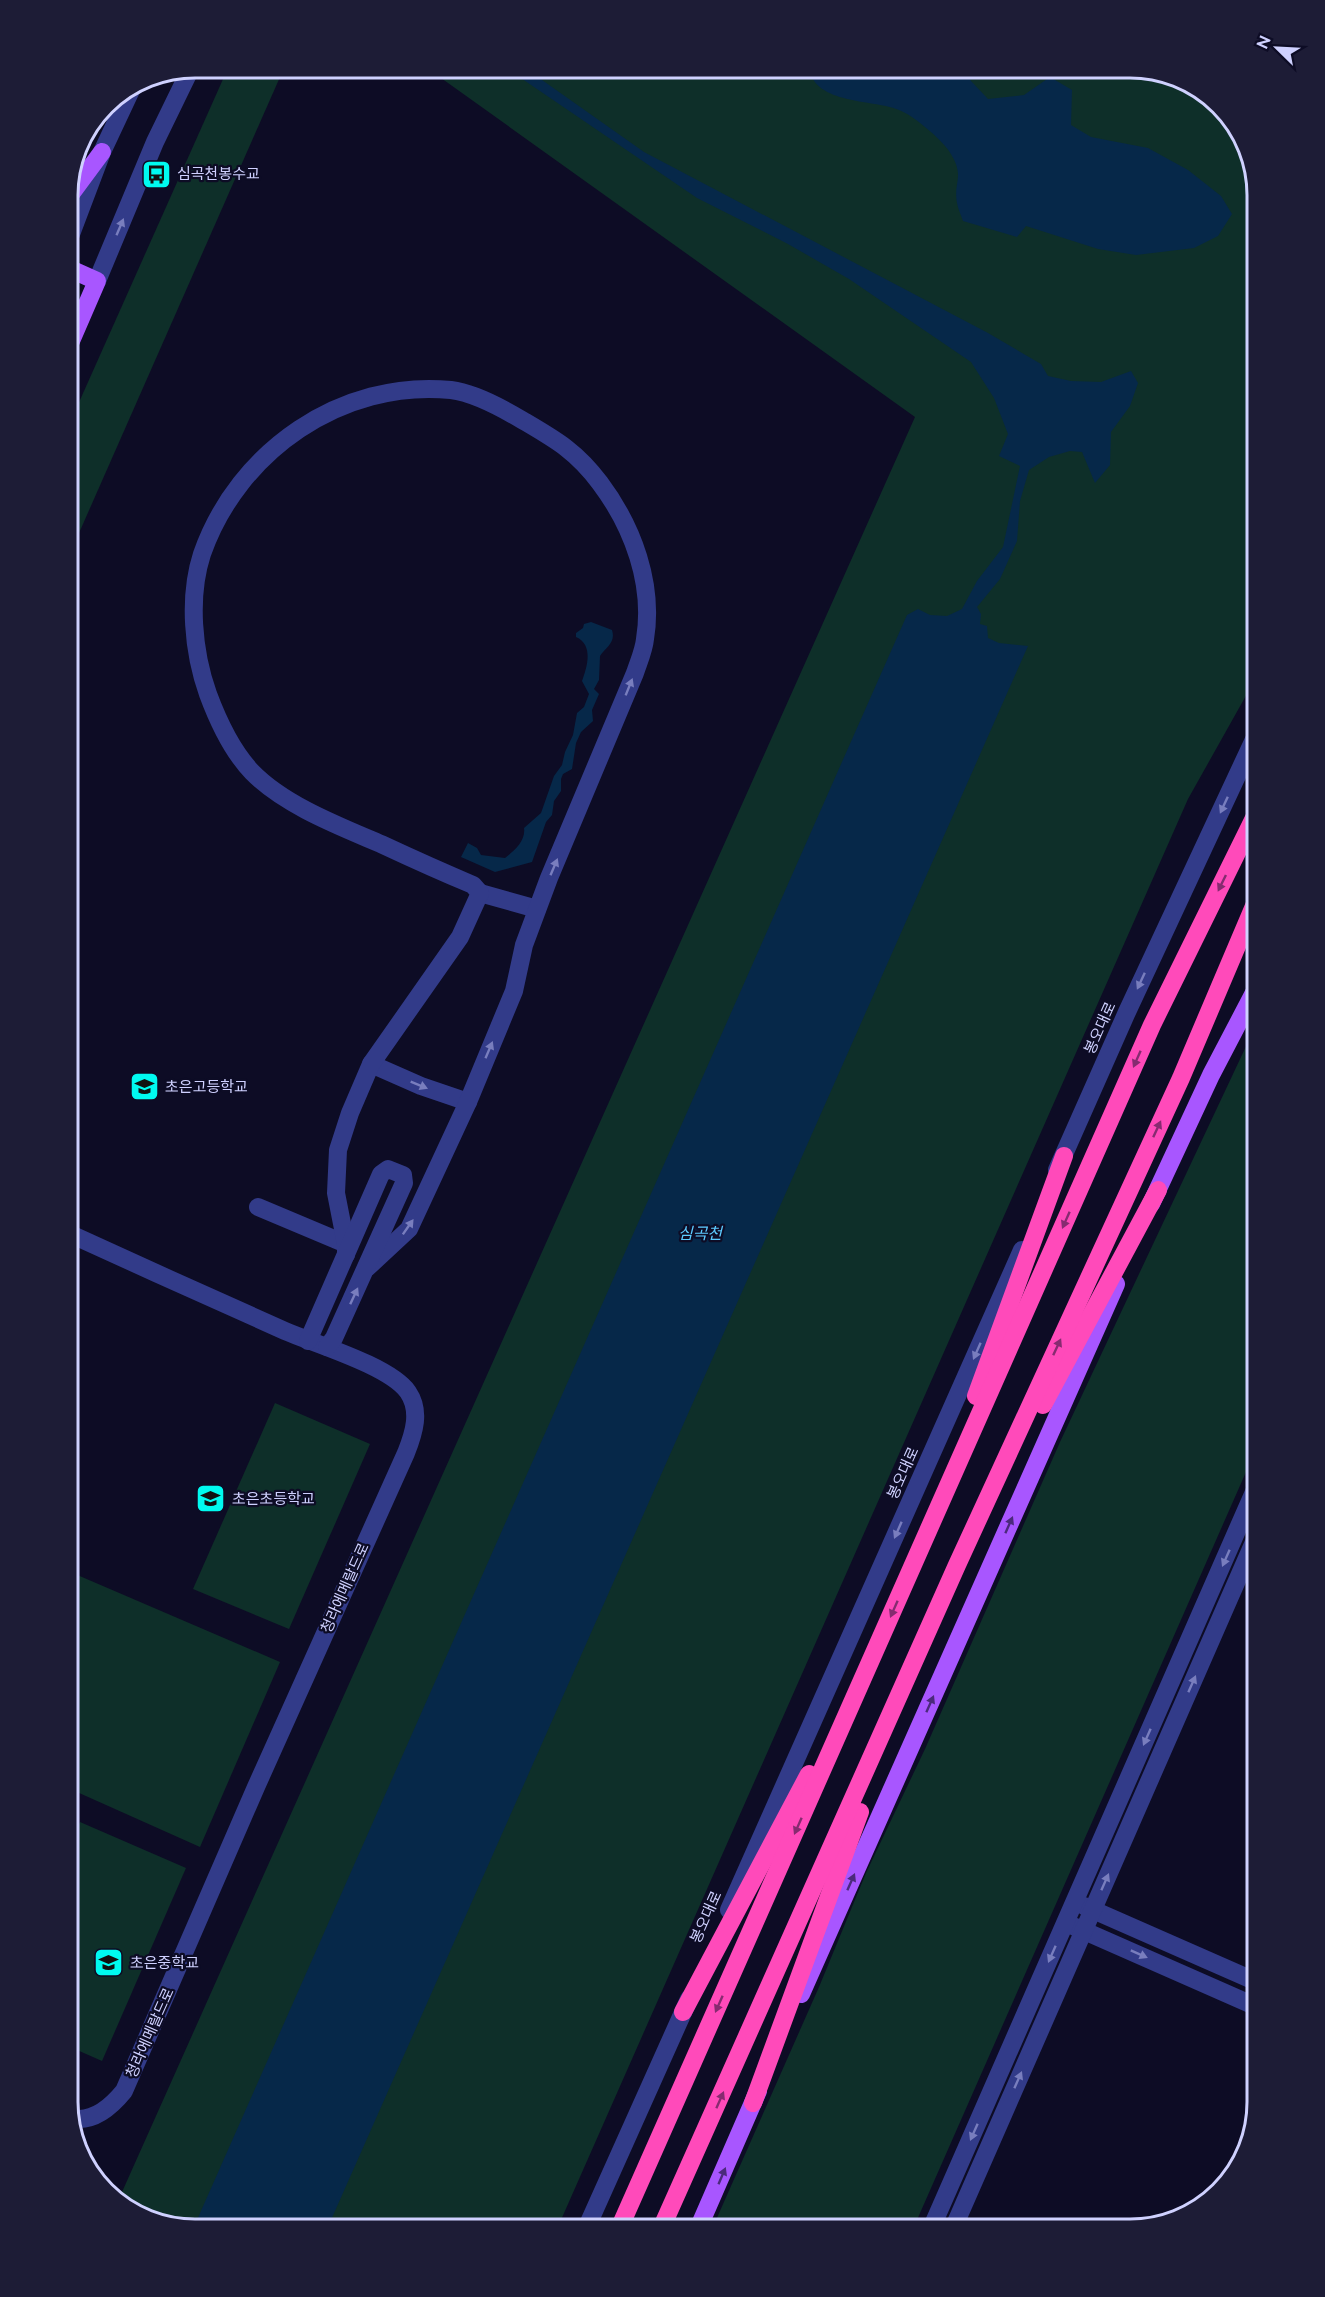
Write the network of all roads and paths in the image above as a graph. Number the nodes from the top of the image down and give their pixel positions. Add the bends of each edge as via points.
1 (186, 79) edge
2 (126, 101) edge
3 (102, 152) junction
4 (78, 184) edge
5 (78, 216) edge
6 (78, 272) edge
7 (97, 281) junction
8 (78, 314) edge
9 (1247, 754) edge
10 (1247, 832) edge
11 (480, 893) junction
12 (537, 909) junction
13 (1247, 922) edge
14 (1247, 1006) edge
15 (371, 1064) junction
16 (468, 1102) junction
17 (1064, 1156) junction
18 (1158, 1190) junction
19 (258, 1207) dead end
20 (78, 1238) edge
21 (346, 1249) junction
22 (367, 1268) junction
23 (308, 1341) junction
24 (327, 1347) junction
25 (1247, 1508) edge
26 (921, 1548) junction
27 (1247, 1558) edge
28 (957, 1565) junction
29 (884, 1632) junction
30 (920, 1652) junction
31 (1075, 1902) junction
32 (1093, 1910) junction
33 (1066, 1923) junction
34 (1084, 1930) junction
35 (1247, 1978) edge
36 (1247, 2003) edge
37 (683, 2012) junction
38 (753, 2103) junction
39 (80, 2120) edge
40 (590, 2219) edge
41 (623, 2219) edge
42 (665, 2219) edge
43 (702, 2219) edge
44 (935, 2219) edge
45 (956, 2219) edge

7 -> 1 street
2 - 3 street
3 - 4 main road
3 - 5 street
6 - 7 main road
7 - 8 main road
9 -> 17 street, 봉오대로
10 -> 26 highway via 1152,1025
11 - 12 street
12 -> 11 street via 645,642 647,589 642,569 614,503 578,457 561,443 506,411 454,390 385,393 338,407 303,425 268,454 230,500 213,527 198,572 195,617 200,668 216,714 231,741 264,783 310,812 473,885
11 - 15 street via 460,937
16 -> 12 street via 514,991
28 -> 13 highway via 1181,1077
14 - 18 main road
15 -> 16 street
15 - 21 street via 338,1150 336,1193
22 -> 16 street via 409,1229
17 - 26 highway
17 -> 37 street, 봉오대로
18 - 28 highway
38 -> 18 main road
19 - 21 street
20 - 23 street, 청라에메랄드로
21 - 22 street via 381,1174 387,1168 403,1175 404,1183
21 - 23 street
24 -> 22 street
23 - 24 street, 청라에메랄드로
24 - 39 street, 청라에메랄드로 via 386,1374 408,1392 416,1414 414,1431 124,2091 111,2108
25 -> 31 street
26 -> 29 highway
32 -> 27 street
28 - 30 highway
29 - 37 highway
29 -> 41 highway
30 - 38 highway
42 -> 30 highway
31 - 32 street
31 - 33 street
32 - 34 street
32 - 35 street
33 - 34 street
33 -> 44 street
34 -> 36 street
45 -> 34 street
37 - 40 street, 봉오대로
43 -> 38 main road

